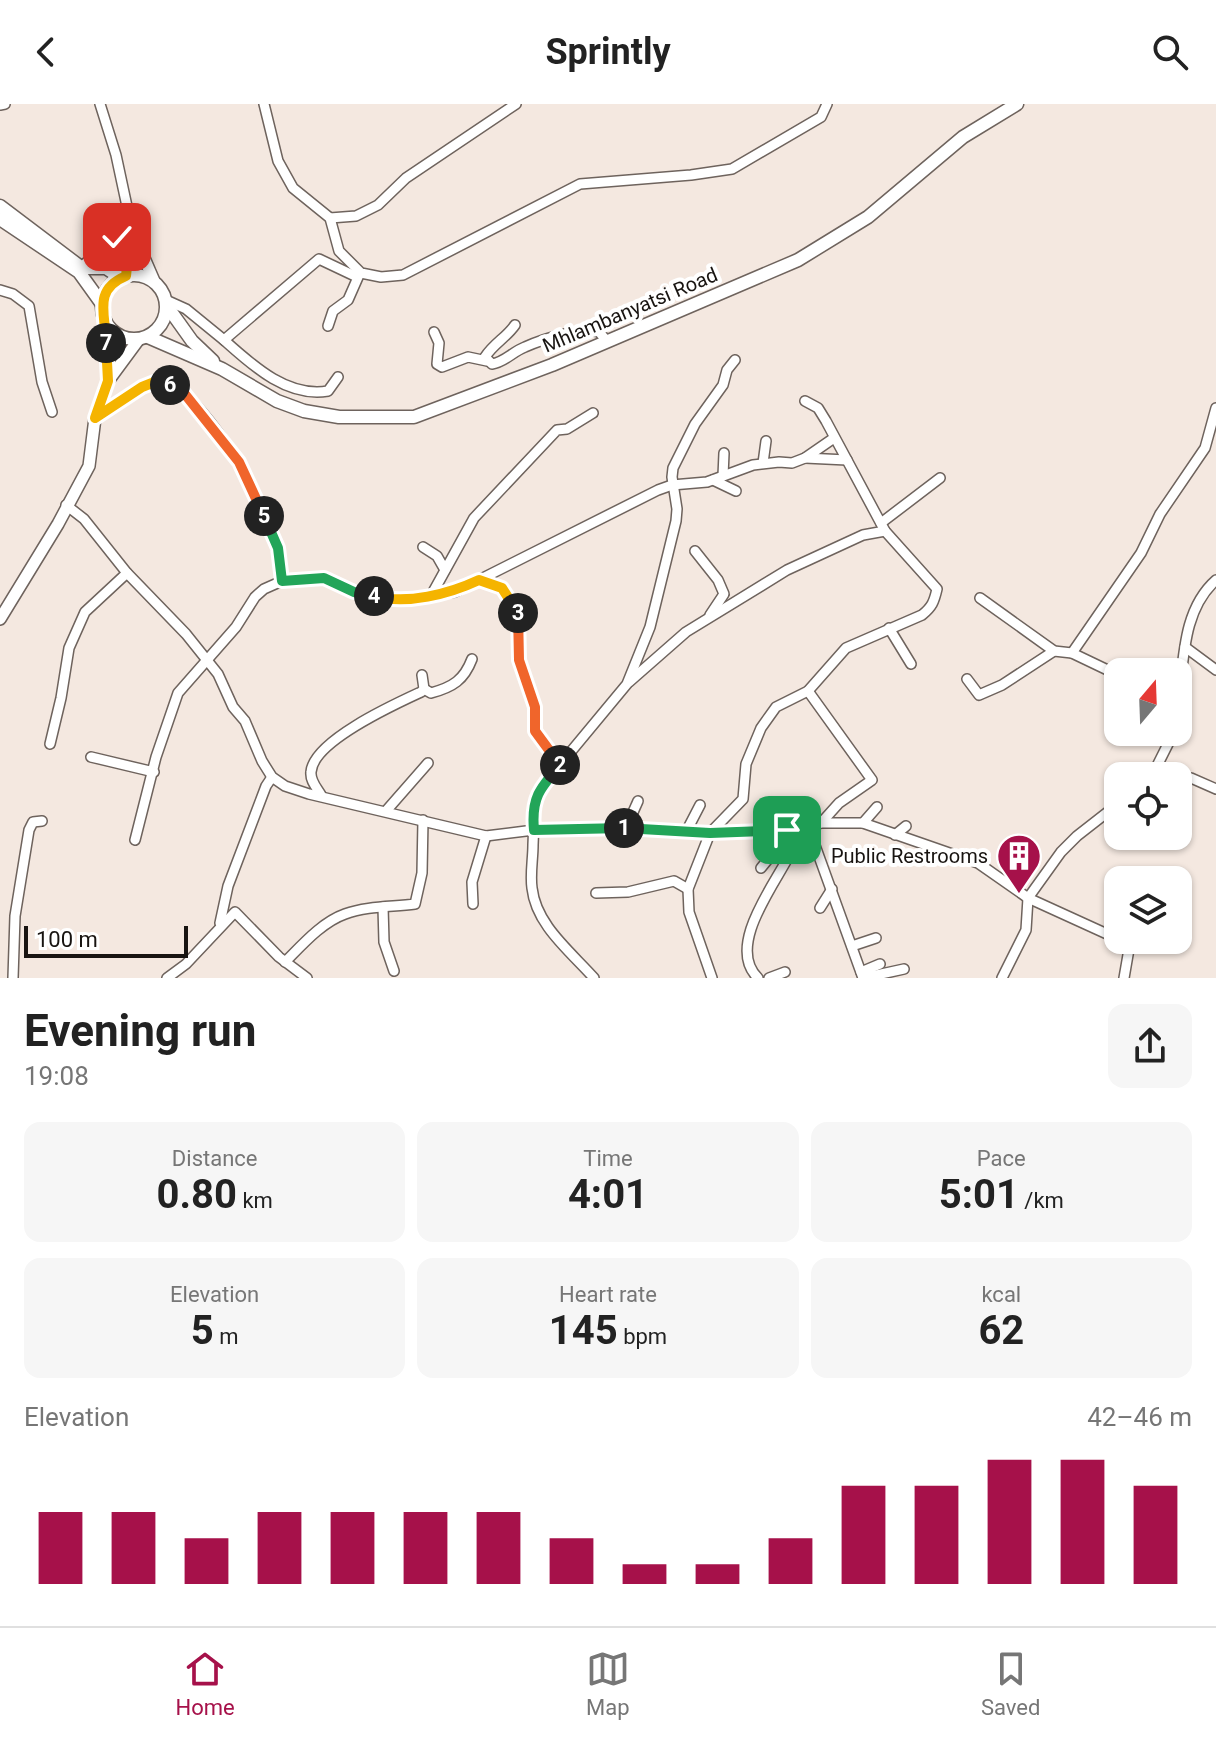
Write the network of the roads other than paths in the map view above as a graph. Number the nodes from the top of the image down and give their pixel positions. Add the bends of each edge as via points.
1 (100, 104) edge
2 (264, 104) edge
3 (516, 104) edge
4 (827, 104) edge
5 (1011, 106) edge
6 (0, 206) edge
7 (330, 218) junction
8 (0, 219) edge
9 (130, 224) junction
10 (82, 268) junction
11 (359, 275) junction
12 (123, 277) junction
13 (154, 281) junction
14 (0, 290) edge
15 (166, 303) junction
16 (102, 304) junction
17 (106, 323) junction
18 (515, 325) dead end
19 (328, 326) dead end
20 (434, 332) dead end
21 (143, 338) junction
22 (224, 340) junction
23 (607, 341) junction
24 (735, 360) dead end
25 (487, 361) junction
26 (222, 369) junction
27 (338, 377) dead end
28 (108, 381) junction
29 (805, 401) dead end
30 (1216, 408) edge
31 (52, 412) dead end
32 (593, 413) dead end
33 (95, 418) junction
34 (834, 438) junction
35 (766, 441) dead end
36 (724, 453) dead end
37 (805, 458) junction
38 (847, 460) junction
39 (763, 463) junction
40 (718, 478) junction
41 (940, 478) dead end
42 (672, 485) junction
43 (736, 491) dead end
44 (66, 505) junction
45 (883, 527) junction
46 (423, 547) dead end
47 (695, 551) dead end
48 (445, 570) junction
49 (127, 573) junction
50 (479, 580) junction
51 (1216, 580) edge
52 (282, 581) junction
53 (432, 594) junction
54 (980, 598) dead end
55 (709, 618) junction
56 (0, 619) edge
57 (889, 628) junction
58 (1185, 647) junction
59 (1054, 651) junction
60 (1072, 653) junction
61 (1184, 658) edge
62 (472, 659) dead end
63 (206, 661) junction
64 (911, 664) dead end
65 (1104, 668) edge
66 (1216, 670) edge
67 (422, 675) dead end
68 (967, 679) dead end
69 (627, 684) junction
70 (424, 689) junction
71 (808, 691) junction
72 (50, 744) dead end
73 (91, 757) dead end
74 (428, 763) dead end
75 (560, 765) junction
76 (154, 772) junction
77 (272, 777) junction
78 (1192, 778) edge
79 (1216, 789) edge
80 (321, 795) junction
81 (638, 801) dead end
82 (700, 805) dead end
83 (877, 807) dead end
84 (386, 811) junction
85 (1104, 814) edge
86 (423, 820) junction
87 (42, 821) dead end
88 (821, 823) junction
89 (863, 823) junction
90 (808, 826) junction
91 (906, 826) dead end
92 (626, 828) junction
93 (534, 830) junction
94 (778, 830) junction
95 (686, 832) junction
96 (710, 833) junction
97 (895, 835) junction
98 (486, 836) junction
99 (135, 840) dead end
100 (761, 868) dead end
101 (228, 886) junction
102 (688, 889) junction
103 (832, 889) junction
104 (596, 893) dead end
105 (1028, 898) junction
106 (473, 904) dead end
107 (383, 907) junction
108 (820, 908) dead end
109 (235, 912) junction
110 (219, 926) junction
111 (1104, 933) edge
112 (876, 938) dead end
113 (852, 946) junction
114 (1128, 954) edge
115 (285, 962) junction
116 (880, 964) dead end
117 (904, 969) dead end
118 (394, 971) dead end
119 (785, 972) dead end
120 (862, 976) edge
121 (13, 978) edge
122 (167, 978) edge
123 (307, 978) edge
124 (594, 978) edge
125 (712, 978) edge
126 (758, 978) edge
127 (769, 978) edge
128 (1002, 978) edge
129 (1124, 978) edge

1 - 9 street
2 - 7 street via 278,161 293,188
3 - 7 street via 406,178 378,205 356,216
4 - 11 street via 821,117 732,169 580,184 403,275
5 - 23 main road, Mhlambanyatsi Road via 963,137 868,217 812,253
6 - 10 main road
7 - 11 street via 339,251
8 - 16 main road via 79,272
9 - 10 main road
9 - 12 street
9 - 13 street
10 - 12 main road via 106,268
11 - 19 street
11 - 22 street via 319,259
12 - 13 main road
12 - 16 main road via 108,288
13 - 15 main road
14 - 31 street via 29,306
15 - 21 main road via 162,324
15 - 22 street via 186,309
15 - 26 main road, Mhlambanyatsi Road via 192,341
16 - 17 main road
17 - 21 main road via 120,336
17 - 28 street
18 - 25 street via 489,351
20 - 25 street via 437,364 442,367 468,357
21 - 26 main road, Mhlambanyatsi Road
21 - 28 street
22 - 27 street via 259,371 312,393 328,391
23 - 25 street via 599,332 583,329 525,346 498,363
23 - 26 main road, Mhlambanyatsi Road via 414,417 339,417 304,411
24 - 42 street via 695,424 673,468
28 - 33 street
29 - 34 street via 818,408
30 - 60 street via 1205,448
32 - 48 street via 545,440 474,518
33 - 44 street via 89,466
33 - 52 street via 157,381 184,393 239,462 278,548
34 - 37 street
34 - 38 street
35 - 39 street
36 - 40 street
37 - 38 street
37 - 39 street
38 - 45 street
39 - 40 street
40 - 42 street
40 - 43 street
41 - 45 street
42 - 50 street
42 - 69 street via 676,521 650,627
44 - 49 street via 84,519
44 - 56 street
45 - 55 street via 787,570
45 - 57 street via 937,589 934,604 922,615
46 - 48 street
47 - 55 street via 724,594
48 - 53 street
49 - 63 street
49 - 72 street via 85,612 69,648
50 - 53 street via 455,592
50 - 75 street via 502,588 517,611 519,660 535,707 535,731
51 - 58 street via 1194,606
52 - 53 street via 324,578 391,601
52 - 63 street via 255,597
54 - 59 street
55 - 69 street
57 - 64 street
57 - 71 street via 846,648
58 - 61 street
58 - 66 street
59 - 60 street
59 - 68 street via 979,695
60 - 65 street
62 - 70 street via 458,682 431,693
63 - 76 street via 178,693
63 - 77 street via 245,721
67 - 70 street
69 - 75 street
70 - 80 street via 327,746 310,771
71 - 88 street via 872,780
71 - 96 street via 776,707 761,728 746,764 743,799
73 - 76 street
74 - 84 street
75 - 93 street via 539,790 532,811
76 - 99 street
77 - 80 street
77 - 101 street
78 - 79 street
80 - 84 street
81 - 92 street
82 - 95 street
83 - 89 street
84 - 86 street
85 - 105 street via 1061,852
86 - 98 street
86 - 107 street via 418,898 415,904
87 - 121 street via 33,822 29,830 15,916
88 - 89 street
88 - 90 street
89 - 97 street
90 - 94 street
90 - 103 street
91 - 97 street
92 - 93 street
92 - 95 street
93 - 98 street
93 - 124 street via 531,886 536,910
94 - 96 street
94 - 100 street via 774,852
94 - 126 street via 791,852 748,937 750,969
95 - 96 street
96 - 102 street
97 - 105 street via 978,863
98 - 106 street via 472,882
101 - 109 street
101 - 110 street
102 - 104 street via 674,881
102 - 125 street via 689,912
103 - 108 street
103 - 113 street
105 - 111 street
105 - 128 street via 1026,930
107 - 115 street via 341,915
107 - 118 street via 384,942
109 - 110 street
109 - 115 street
110 - 122 street
112 - 113 street
113 - 120 street
114 - 129 street
115 - 123 street
116 - 120 street
117 - 120 street
119 - 127 street

